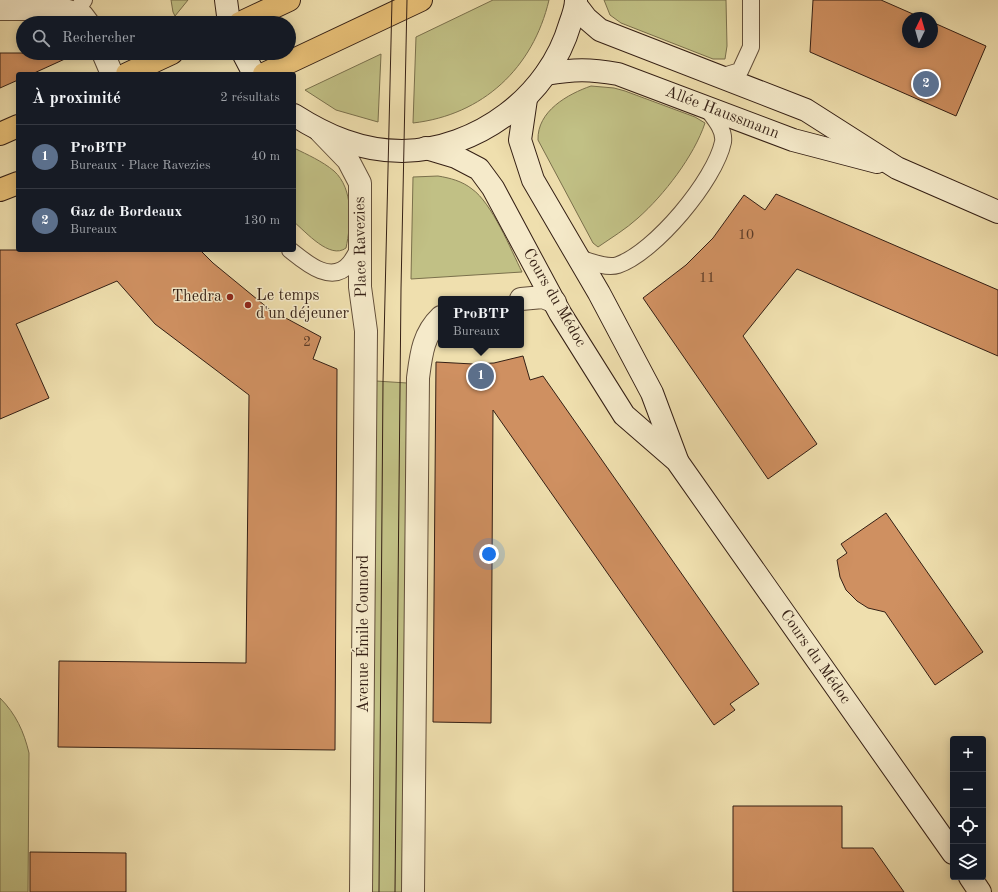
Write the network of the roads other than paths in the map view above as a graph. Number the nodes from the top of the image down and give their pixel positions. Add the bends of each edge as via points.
1 (226, 0) edge
2 (288, 0) edge
3 (421, 0) edge
4 (751, 0) edge
5 (576, 2) edge
6 (0, 9) edge
7 (82, 12) edge
8 (228, 16) edge
9 (255, 16) edge
10 (296, 59) edge
11 (106, 60) edge
12 (157, 60) edge
13 (247, 60) edge
14 (294, 60) edge
15 (111, 72) edge
16 (131, 72) edge
17 (253, 72) edge
18 (268, 72) edge
19 (546, 74) junction
20 (720, 76) junction
21 (526, 99) junction
22 (706, 107) junction
23 (296, 116) edge
24 (16, 127) edge
25 (320, 131) junction
26 (0, 134) edge
27 (426, 148) junction
28 (897, 168) junction
29 (16, 184) edge
30 (0, 190) edge
31 (998, 212) edge
32 (360, 246) junction
33 (293, 252) edge
34 (577, 257) junction
35 (524, 299) edge
36 (555, 302) junction
37 (438, 321) edge
38 (366, 376) joint
39 (677, 461) junction
40 (950, 849) edge
41 (972, 880) edge
42 (362, 892) edge
43 (413, 892) edge
44 (980, 892) edge

1 - 8 street
2 - 9 main road
3 - 10 main road
4 - 20 lane via 749,54 740,71
5 - 19 street, Place Ravezies via 565,42
5 - 20 street, Allée Haussmann via 586,18 600,30
6 - 7 street via 60,9
11 - 15 street
12 - 16 main road
13 - 17 street
14 - 18 main road
19 - 21 street, Place Ravezies
19 - 22 street, Allée Haussmann via 589,69 618,74
20 - 28 street, Allée Haussmann via 806,110
21 - 27 street, Place Ravezies via 496,122 463,139
21 - 34 street, Cours du Médoc via 520,140 533,180
22 - 28 street, Allée Haussmann via 793,140
22 - 34 lane via 721,128 723,141 709,174 684,209 661,235 618,265 605,265
23 - 25 street, Place Ravezies
24 - 26 main road
25 - 27 street, Place Ravezies via 353,144 380,149 402,151
25 - 32 street, Place Ravezies via 348,160 360,183
27 - 36 street, Cours du Médoc via 456,157 479,169 493,188
28 - 31 street, Allée Haussmann
29 - 30 main road
32 - 33 lane via 343,270 332,272 321,272
32 - 38 street, Place Ravezies via 360,287 366,331
34 - 39 street, Cours du Médoc via 599,293 652,394
35 - 36 street via 543,297
36 - 39 street, Cours du Médoc via 624,415
37 - 43 street via 426,336 418,378
38 - 42 street, Avenue Émile Counord
39 - 40 street, Cours du Médoc
41 - 44 street

